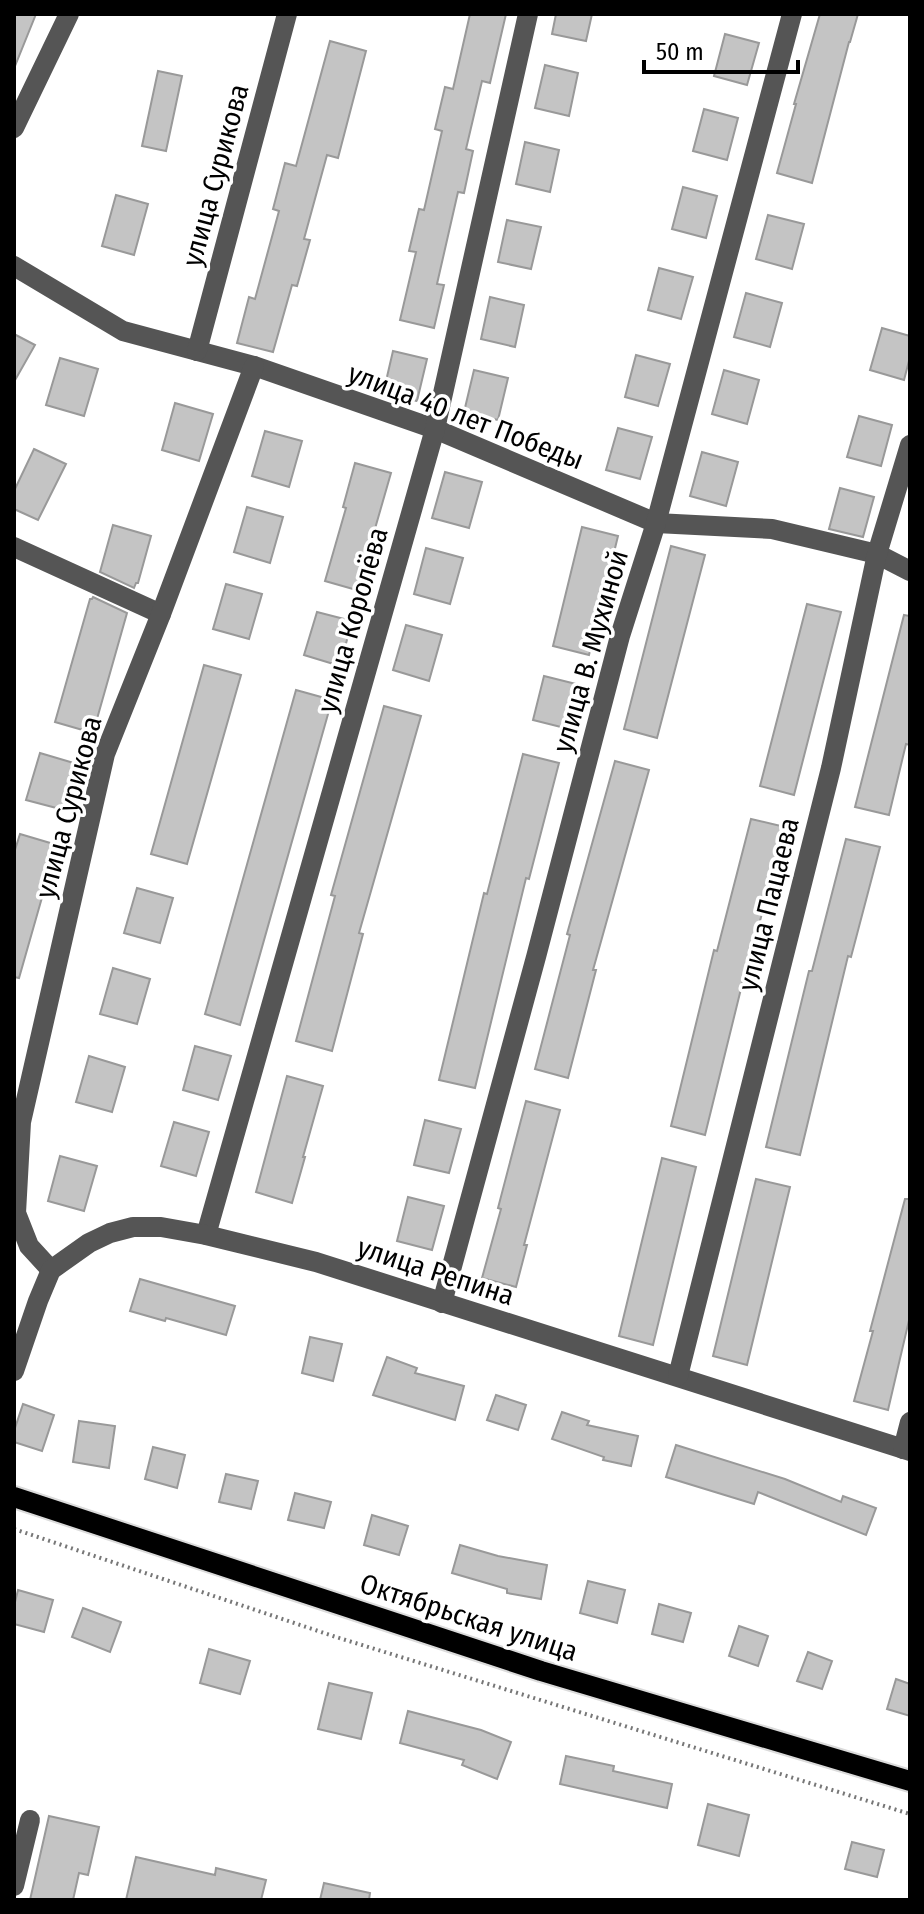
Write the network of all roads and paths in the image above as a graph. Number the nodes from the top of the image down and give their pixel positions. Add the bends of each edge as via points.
1 (69, 14) edge
2 (287, 14) edge
3 (528, 14) edge
4 (792, 14) edge
5 (14, 128) edge
6 (14, 266) edge
7 (197, 351) junction
8 (254, 366) junction
9 (435, 429) junction
10 (910, 445) edge
11 (656, 523) junction
12 (14, 547) edge
13 (877, 554) junction
14 (910, 571) edge
15 (161, 614) junction
16 (206, 1235) junction
17 (51, 1270) junction
18 (442, 1303) junction
19 (14, 1371) edge
20 (678, 1376) junction
21 (910, 1422) edge
22 (906, 1450) edge
23 (14, 1497) edge
24 (14, 1529) edge
25 (910, 1781) edge
26 (910, 1814) edge
27 (30, 1820) dead end
28 (14, 1886) edge

1 - 5 street
2 - 7 street, улица Сурикова
3 - 9 street, улица Королёва
4 - 11 street, улица В. Мухиной
6 - 7 street, улица 40 лет Победы via 123,331
7 - 8 street, улица 40 лет Победы
8 - 9 street, улица 40 лет Победы
8 - 15 street, улица Сурикова
9 - 11 street, улица 40 лет Победы
9 - 16 street, улица Королёва
10 - 13 street, улица Пацаева
11 - 13 street, улица 40 лет Победы via 772,529
11 - 18 street, улица В. Мухиной via 620,636
12 - 15 street
13 - 14 street, улица 40 лет Победы
13 - 20 street, улица Пацаева via 831,768
15 - 17 street, улица Сурикова via 105,754 21,1122 16,1213 29,1246
16 - 17 street, улица Репина via 133,1227 89,1243
16 - 18 street, улица Репина via 316,1262
17 - 19 street
18 - 20 street, улица Репина
20 - 22 street, улица Репина
21 - 22 street
23 - 25 main road, Октябрьская улица via 541,1671
24 - 26 path via 351,1642
27 - 28 street

